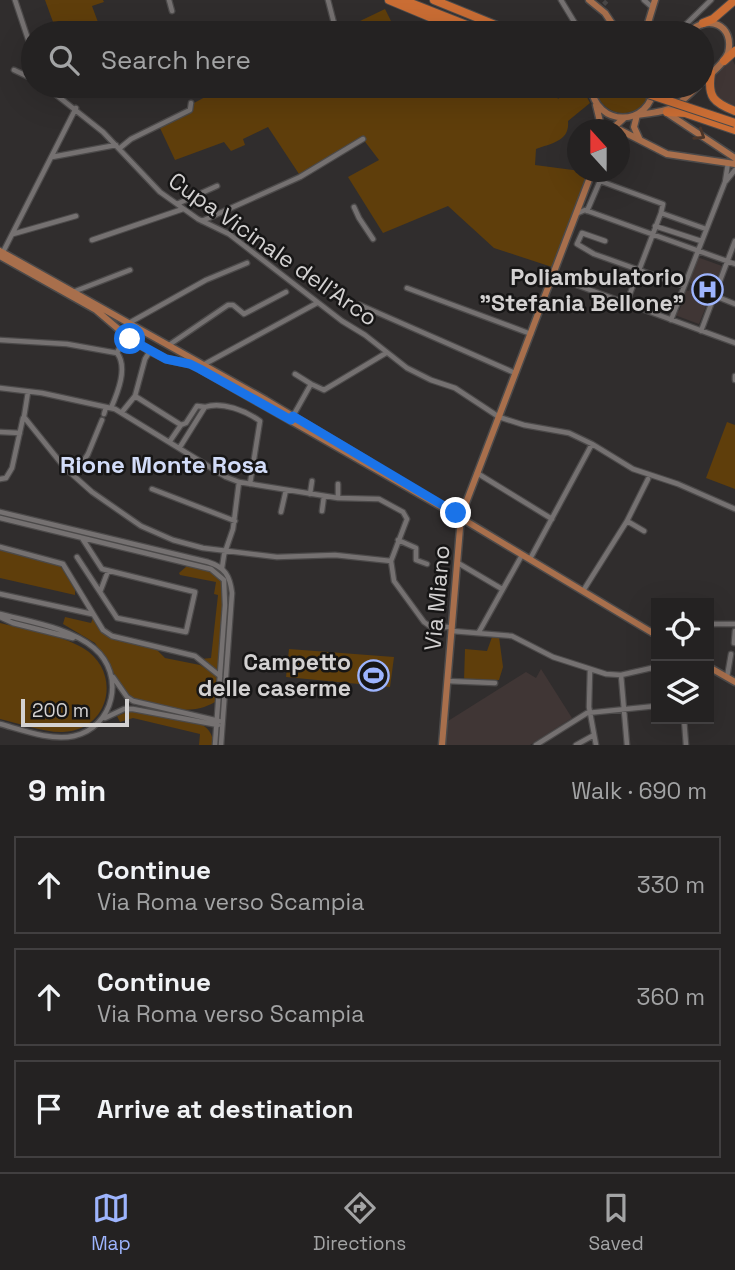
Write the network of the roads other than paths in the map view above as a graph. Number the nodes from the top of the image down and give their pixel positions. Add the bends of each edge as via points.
1 (15, 0) edge
2 (169, 0) edge
3 (328, 0) edge
4 (389, 0) edge
5 (403, 0) edge
6 (417, 0) edge
7 (434, 0) edge
8 (561, 0) edge
9 (589, 0) edge
10 (644, 0) edge
11 (711, 0) edge
12 (735, 0) edge
13 (654, 3) edge
14 (599, 9) junction
15 (172, 11) dead end
16 (450, 15) junction
17 (22, 21) edge
18 (333, 21) edge
19 (439, 21) edge
20 (462, 21) edge
21 (467, 21) edge
22 (486, 21) edge
23 (574, 21) edge
24 (606, 21) edge
25 (609, 21) edge
26 (649, 21) edge
27 (689, 21) edge
28 (708, 21) edge
29 (714, 23) edge
30 (735, 51) edge
31 (723, 61) junction
32 (14, 69) dead end
33 (714, 70) edge
34 (21, 73) edge
35 (62, 98) edge
36 (594, 98) edge
37 (597, 98) edge
38 (651, 98) edge
39 (660, 98) edge
40 (675, 98) edge
41 (686, 98) edge
42 (714, 98) edge
43 (191, 103) dead end
44 (76, 108) junction
45 (735, 111) edge
46 (666, 112) junction
47 (637, 115) junction
48 (624, 118) joint
49 (735, 118) edge
50 (599, 119) edge
51 (735, 123) edge
52 (735, 130) edge
53 (630, 134) edge
54 (363, 139) dead end
55 (640, 139) junction
56 (118, 146) junction
57 (51, 157) junction
58 (733, 164) edge
59 (588, 182) edge
60 (725, 182) junction
61 (217, 186) dead end
62 (581, 201) junction
63 (177, 204) junction
64 (354, 207) dead end
65 (183, 209) junction
66 (586, 211) junction
67 (576, 213) junction
68 (661, 213) junction
69 (76, 216) dead end
70 (202, 221) junction
71 (655, 226) junction
72 (706, 229) junction
73 (13, 234) junction
74 (651, 236) junction
75 (373, 239) dead end
76 (92, 240) dead end
77 (605, 241) dead end
78 (701, 241) junction
79 (735, 241) edge
80 (697, 251) junction
81 (1, 253) edge
82 (727, 261) junction
83 (247, 263) dead end
84 (735, 264) edge
85 (130, 270) dead end
86 (638, 270) junction
87 (552, 276) junction
88 (684, 286) junction
89 (407, 288) dead end
90 (73, 292) junction
91 (286, 292) dead end
92 (715, 296) junction
93 (317, 303) junction
94 (625, 304) junction
95 (735, 304) edge
96 (360, 305) dead end
97 (671, 320) junction
98 (129, 323) junction
99 (117, 328) junction
100 (701, 331) junction
101 (531, 334) junction
102 (125, 336) junction
103 (0, 340) edge
104 (735, 343) edge
105 (169, 345) junction
106 (176, 349) junction
107 (150, 351) junction
108 (117, 353) junction
109 (386, 353) junction
110 (174, 361) junction
111 (203, 365) junction
112 (516, 373) junction
113 (295, 374) dead end
114 (311, 384) junction
115 (0, 388) edge
116 (28, 392) junction
117 (135, 396) junction
118 (109, 407) junction
119 (205, 407) junction
120 (122, 412) junction
121 (24, 417) junction
122 (292, 417) junction
123 (499, 417) junction
124 (181, 425) junction
125 (0, 432) edge
126 (20, 433) junction
127 (170, 441) junction
128 (593, 444) junction
129 (180, 447) junction
130 (477, 472) junction
131 (74, 476) junction
132 (0, 479) edge
133 (648, 479) dead end
134 (312, 481) dead end
135 (239, 482) junction
136 (250, 484) junction
137 (338, 484) dead end
138 (152, 489) dead end
139 (286, 490) junction
140 (310, 494) junction
141 (324, 496) junction
142 (338, 498) junction
143 (735, 509) edge
144 (323, 511) dead end
145 (0, 512) edge
146 (281, 512) dead end
147 (0, 518) edge
148 (461, 518) junction
149 (552, 519) junction
150 (235, 521) junction
151 (627, 521) junction
152 (644, 531) dead end
153 (83, 532) junction
154 (82, 538) junction
155 (398, 540) junction
156 (0, 547) edge
157 (226, 550) junction
158 (523, 555) junction
159 (78, 557) dead end
160 (530, 559) junction
161 (391, 561) junction
162 (457, 563) junction
163 (426, 564) dead end
164 (220, 566) junction
165 (108, 571) junction
166 (502, 589) junction
167 (583, 591) junction
168 (100, 592) junction
169 (0, 594) edge
170 (93, 614) junction
171 (0, 616) edge
172 (714, 624) edge
173 (735, 624) edge
174 (452, 629) junction
175 (735, 631) edge
176 (479, 632) junction
177 (651, 632) edge
178 (734, 643) edge
179 (731, 654) dead end
180 (651, 668) edge
181 (590, 670) junction
182 (714, 670) edge
183 (112, 676) junction
184 (220, 676) junction
185 (621, 676) junction
186 (727, 677) junction
187 (447, 681) junction
188 (735, 682) edge
189 (495, 683) dead end
190 (651, 706) edge
191 (623, 709) junction
192 (589, 712) junction
193 (103, 719) junction
194 (217, 720) junction
195 (0, 724) edge
196 (223, 724) junction
197 (684, 724) edge
198 (216, 726) junction
199 (594, 735) junction
200 (215, 745) edge
201 (221, 745) edge
202 (442, 745) edge
203 (536, 745) edge
204 (576, 745) edge
205 (596, 745) edge
206 (627, 745) edge
207 (686, 745) edge

1 - 17 street
2 - 15 street
3 - 18 street
4 - 19 highway
5 - 16 highway
6 - 16 highway
7 - 22 highway
8 - 23 street
9 - 14 main road
10 - 13 street
11 - 27 street
12 - 28 highway
13 - 26 main road
14 - 24 main road
14 - 25 main road
16 - 20 highway
16 - 21 highway
29 - 31 main road via 725,29 730,41
30 - 31 highway
31 - 33 main road
32 - 34 street
35 - 44 street, Cupa Vicinale dell'Arco
36 - 50 main road
37 - 48 main road via 609,115
38 - 47 main road
39 - 51 highway, bridge
40 - 49 highway, bridge
41 - 46 main road
42 - 45 highway
43 - 56 street via 190,110
44 - 56 street, Cupa Vicinale dell'Arco
44 - 57 street
46 - 47 main road
46 - 52 highway via 685,113
46 -> 58 main road
47 - 48 main road
47 - 55 main road via 634,127
53 - 55 main road
54 - 70 street via 300,177
55 - 58 main road via 667,154
56 - 57 street
56 - 63 street, Cupa Vicinale dell'Arco
57 - 73 street
58 - 60 street
58 - 60 street
59 - 62 main road, Via Miano
60 - 72 street
61 - 63 street
62 - 66 street
62 - 67 main road, Via Miano
63 - 65 street, Cupa Vicinale dell'Arco
64 - 75 street
65 - 70 street, Cupa Vicinale dell'Arco
65 - 76 street
66 - 67 street
66 - 68 street via 600,181 663,204
66 - 74 street
67 - 87 main road, Via Miano
68 - 71 street
68 - 72 street
69 - 73 street
70 - 93 street, Cupa Vicinale dell'Arco via 229,234
71 - 74 street
71 - 78 street
72 - 78 street
73 - 81 street
74 - 80 street
74 - 86 street
77 - 86 street via 582,233 577,244
78 - 80 street
79 - 82 street
80 - 82 street
80 - 88 street
81 - 90 main road
81 - 99 main road via 96,310
82 - 84 street
82 - 92 street
83 - 98 street
85 - 90 street
86 - 88 street
86 - 94 street
87 - 94 street
87 - 101 main road, Via Miano
88 - 97 street
89 - 101 street
90 - 98 main road
91 - 105 street via 244,314 228,305
92 - 95 street
92 - 100 street
93 - 109 street, Cupa Vicinale dell'Arco
93 - 111 street
94 - 97 street
96 - 112 street
97 - 100 street
98 - 99 main road
98 - 105 main road
99 - 102 main road
100 - 104 street
101 - 112 main road, Via Miano
102 - 107 main road
102 - 108 street
103 - 108 street
105 - 106 main road
106 - 110 main road
106 - 111 main road
107 - 110 main road
107 - 117 street
108 - 118 street via 122,372
109 - 114 street via 324,390
109 - 123 street, Cupa Vicinale dell'Arco via 407,368 455,388
110 - 122 main road via 200,369
111 - 122 main road
112 - 123 main road, Via Miano
113 - 114 street
114 - 122 street
115 - 116 street
116 - 118 street
116 - 121 street
117 - 120 street
117 - 124 street
118 - 120 street
118 - 131 street
119 - 124 street via 197,406
119 - 129 street
119 - 136 street via 248,413 260,421
120 - 127 street
121 - 126 street
121 - 131 street
122 - 148 main road
122 - 148 main road
123 - 128 street, Cupa Vicinale dell'Arco via 569,433
123 - 130 main road, Via Miano
124 - 127 street
125 - 126 street
126 - 132 street via 12,468
127 - 129 street
128 - 143 street, Cupa Vicinale dell'Arco via 633,469
128 - 149 street
129 - 135 street
130 - 148 main road, Via Miano
130 - 149 street
131 - 157 street via 141,526 203,548
133 - 151 street
134 - 140 street
135 - 136 street
135 - 150 street
136 - 139 street
137 - 142 street
138 - 150 street
139 - 140 street
139 - 146 street
140 - 141 street
141 - 142 street
141 - 144 street
142 - 155 street via 379,499 403,512 407,519
145 - 153 street
147 - 154 street
148 - 158 main road
148 - 162 main road, Via Miano
149 - 160 street
150 - 157 street
151 - 152 street
151 - 167 street
153 - 154 street
153 - 164 street
154 - 165 street
154 - 184 street via 211,569 224,580
155 - 161 street
155 - 163 street via 414,546 416,560
156 - 170 street via 60,562
157 - 161 street via 290,558 335,555
157 - 164 street
158 - 160 main road
158 - 166 street
159 - 168 street
160 - 167 main road
161 - 174 street via 394,581 424,622
162 - 166 street
162 - 174 main road, Via Miano
164 - 196 street via 231,579 232,593
165 - 168 street
165 - 168 street via 195,592 187,632 117,618
166 - 176 street
167 - 177 main road
169 - 170 street
170 - 184 street via 112,636 195,656
171 - 183 street via 93,647
172 - 173 street
174 - 176 street
174 - 187 main road, Via Miano
175 - 178 street
176 - 181 street via 512,636
179 - 186 street
180 - 185 street
181 - 185 street
181 - 192 street
182 - 186 main road
183 - 193 street via 111,700
183 - 194 street via 133,701
184 - 194 street
185 - 191 street
186 - 188 main road
187 - 189 street, Via Miano
187 - 202 main road, Via Miano
190 - 191 street
191 - 192 street
191 - 206 street
192 - 199 street
192 - 203 street
193 - 195 street via 84,733 60,737
193 - 198 street via 133,709
194 - 196 street
194 - 198 street
196 - 198 street
196 - 201 street
197 - 207 street
198 - 200 street
199 - 204 street
199 - 205 street

